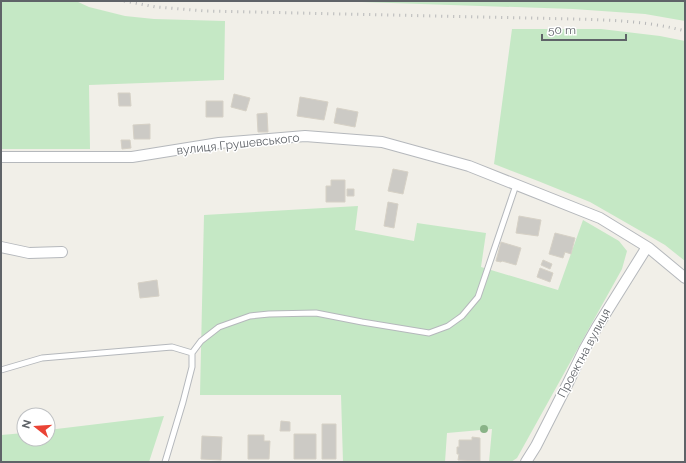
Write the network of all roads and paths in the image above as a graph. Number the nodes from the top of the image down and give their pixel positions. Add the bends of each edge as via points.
1 (1, 157) edge
2 (516, 185) junction
3 (1, 247) edge
4 (647, 247) junction
5 (62, 252) dead end
6 (685, 278) edge
7 (192, 353) junction
8 (1, 370) edge
9 (165, 462) edge
10 (526, 462) edge

1 - 2 street, вулиця Грушевського via 132,157 219,143 305,136 382,142 469,166
2 - 4 street, вулиця Грушевського via 600,218
2 - 7 lane via 478,297 462,316 448,326 429,333 316,313 250,316 219,327 201,341
3 - 5 street via 29,252
4 - 6 street, вулиця Грушевського
4 - 10 street, Проектна вулиця via 584,350
7 - 8 lane via 172,347 42,358
7 - 9 lane via 192,367

